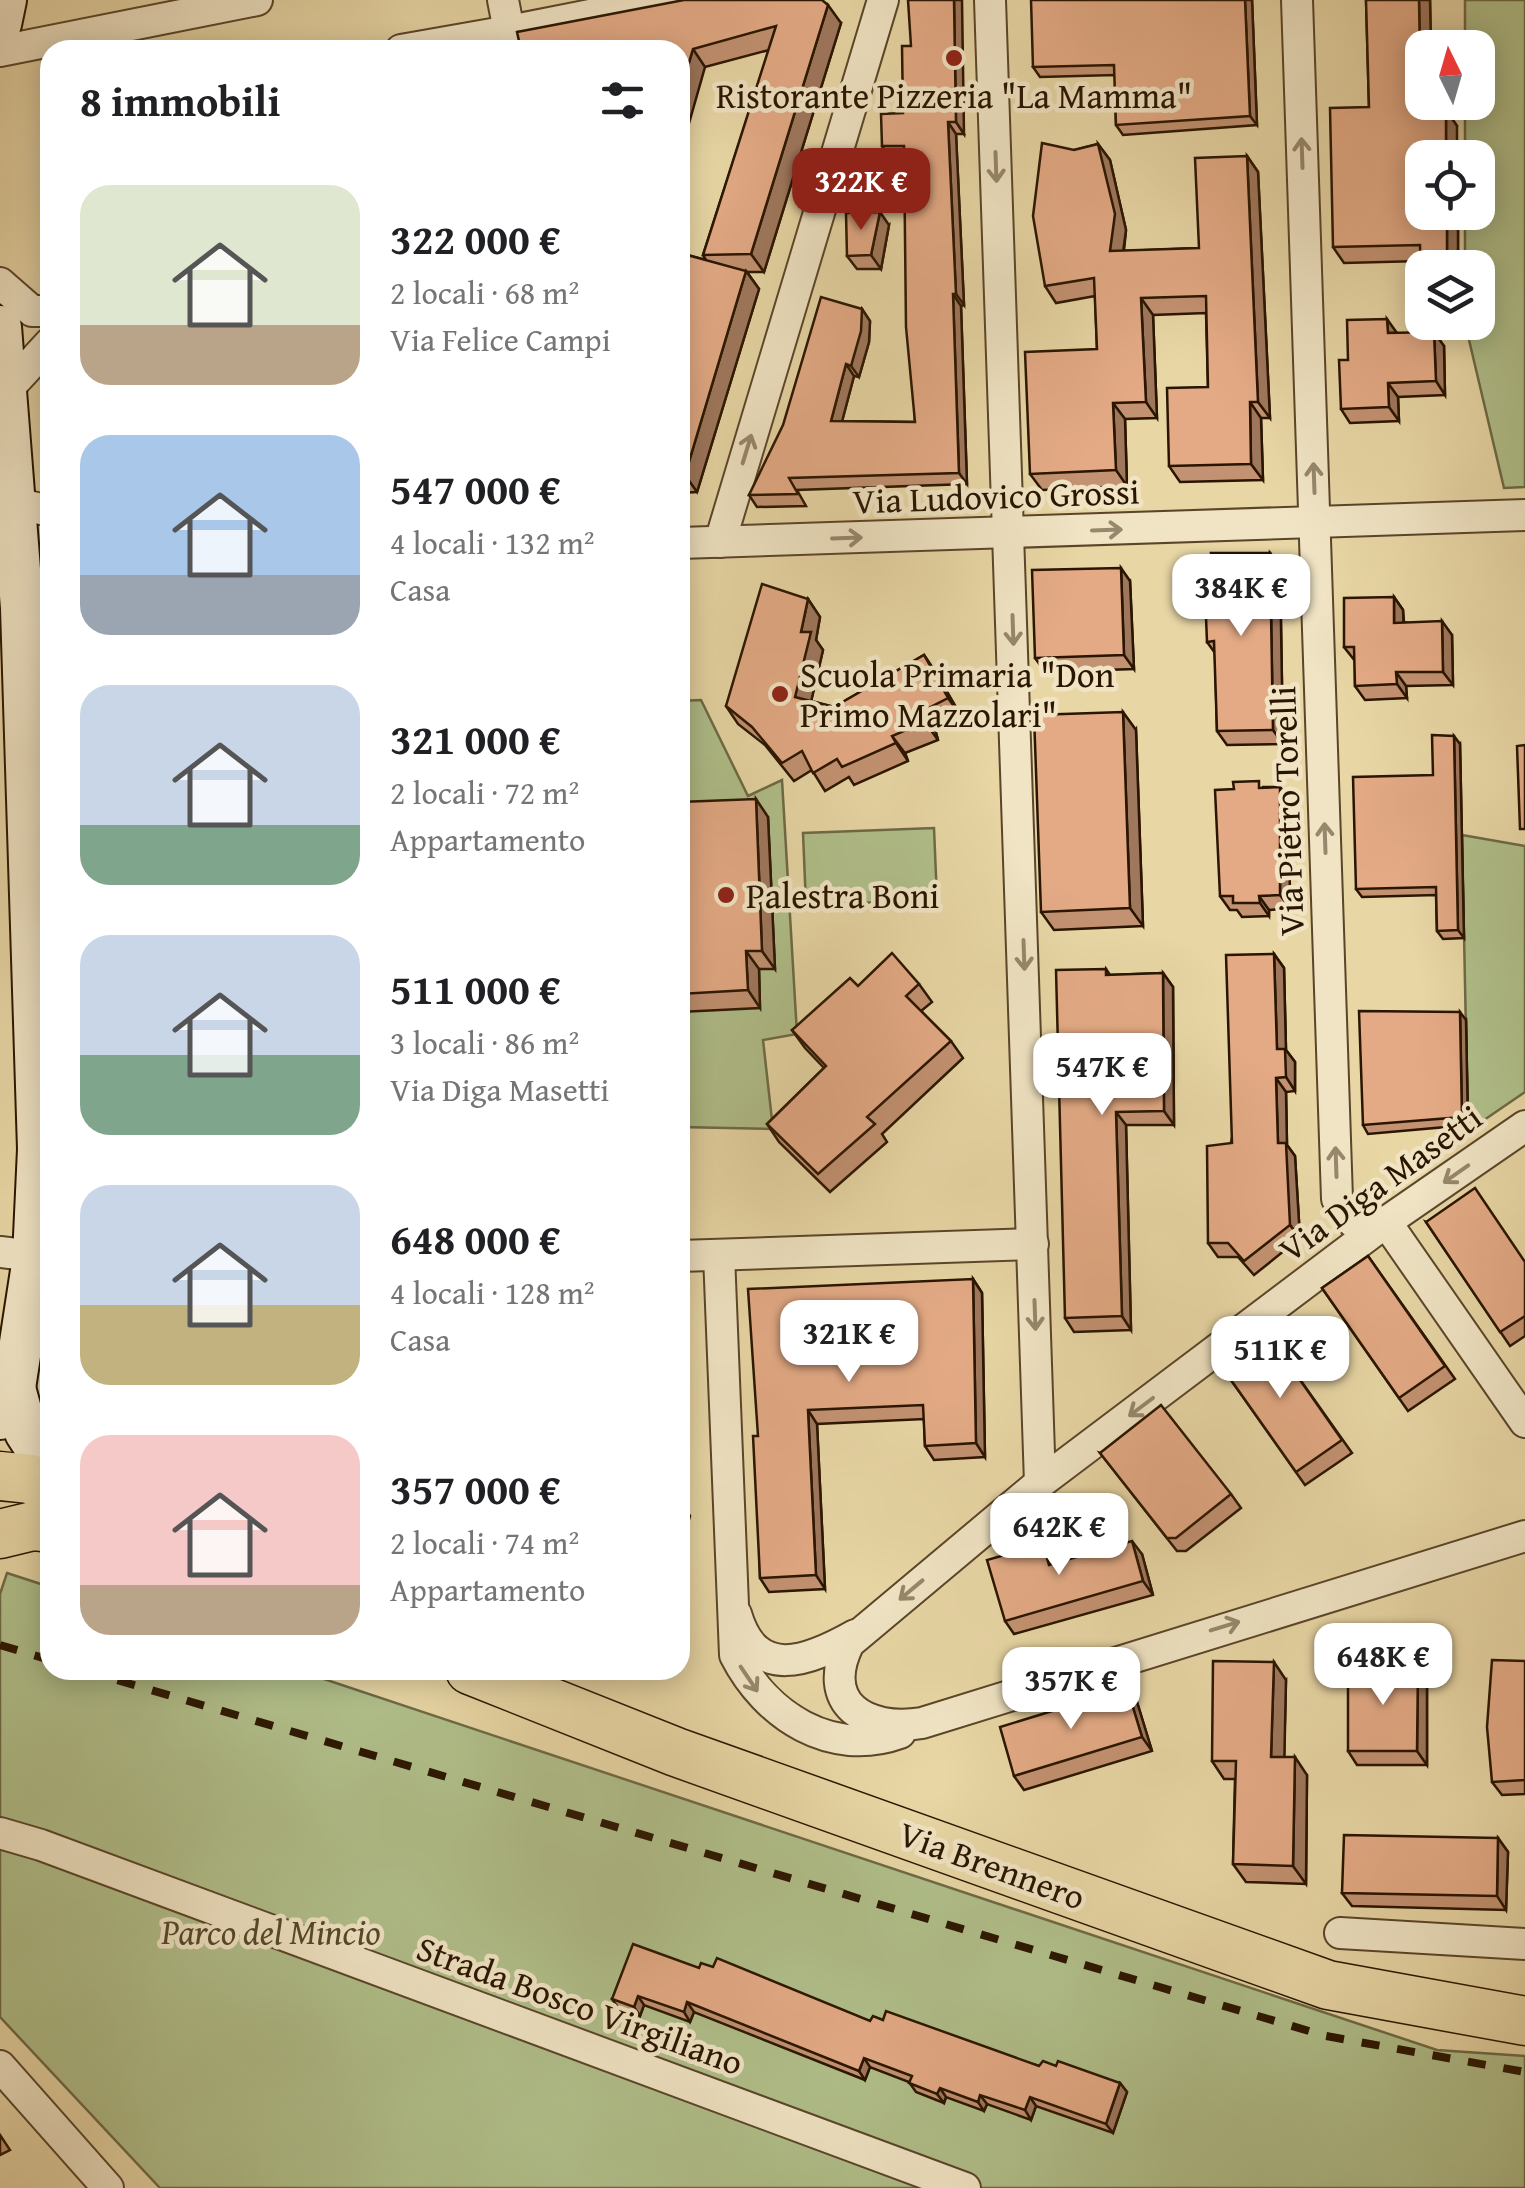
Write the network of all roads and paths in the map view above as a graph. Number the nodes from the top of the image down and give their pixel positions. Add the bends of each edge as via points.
1 (5, 0) edge
2 (257, 0) edge
3 (503, 0) edge
4 (666, 0) edge
5 (883, 0) edge
6 (990, 0) edge
7 (1297, 0) edge
8 (0, 24) edge
9 (494, 34) junction
10 (55, 40) edge
11 (459, 40) edge
12 (40, 43) edge
13 (0, 51) edge
14 (0, 283) edge
15 (40, 311) edge
16 (0, 327) edge
17 (40, 353) edge
18 (4, 393) junction
19 (20, 504) edge
20 (1525, 515) edge
21 (1315, 523) junction
22 (1009, 533) junction
23 (720, 542) junction
24 (690, 543) edge
25 (2, 741) edge
26 (1525, 1126) edge
27 (1386, 1222) junction
28 (1032, 1244) junction
29 (719, 1255) junction
30 (690, 1256) edge
31 (18, 1263) edge
32 (7, 1403) edge
33 (1525, 1422) edge
34 (40, 1454) edge
35 (0, 1476) edge
36 (1040, 1483) junction
37 (27, 1517) edge
38 (1525, 1536) edge
39 (731, 1586) junction
40 (861, 1632) junction
41 (495, 1680) edge
42 (922, 1722) junction
43 (0, 1833) edge
44 (1340, 1934) dead end
45 (1525, 1944) edge
46 (1525, 2021) edge
47 (0, 2066) edge
48 (108, 2188) edge
49 (965, 2188) edge

1 - 8 main road
2 - 10 street
3 - 9 street
4 - 9 street
23 -> 5 street
6 -> 22 street
21 -> 7 street, Via Pietro Torelli
9 - 11 street
12 - 13 street
14 - 15 street
16 - 18 main road
17 - 18 street
18 - 19 main road
19 - 25 main road via 2,577
19 - 31 main road via 39,1148
20 - 21 street, Via Ludovico Grossi
22 -> 21 street, Via Ludovico Grossi
27 -> 21 street, Via Pietro Torelli via 1353,1222 1337,1199
23 -> 22 street, Via Ludovico Grossi
22 -> 28 street
23 - 24 street, Via Ludovico Grossi
25 - 31 main road
26 -> 27 street, Via Diga Masetti
27 - 33 street
27 -> 36 street, Via Diga Masetti
28 - 29 street
28 -> 36 street
29 - 30 street
29 - 39 street
31 - 32 main road
32 - 34 main road
35 - 37 main road via 30,1479
36 -> 40 street, Via Diga Masetti
42 -> 38 street
39 - 40 street via 744,1636 776,1660 816,1657
39 -> 42 street via 735,1655 758,1692 782,1714 810,1730 855,1740 877,1740
40 - 42 street, Via Diga Masetti via 842,1658 842,1692 878,1725
41 - 46 main road, Via Brennero via 676,1752 1328,1985
43 - 49 street, Strada Bosco Virgiliano
44 - 45 street
47 - 48 street

